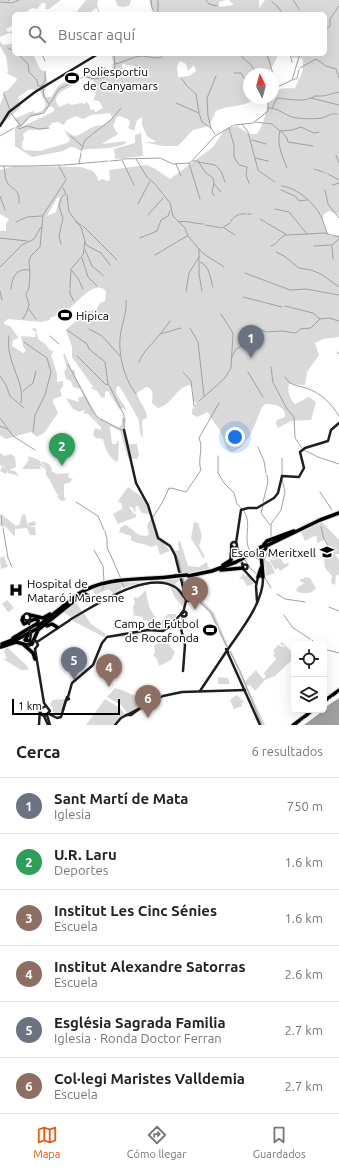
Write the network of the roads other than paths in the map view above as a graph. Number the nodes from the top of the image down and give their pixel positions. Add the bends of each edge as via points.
1 (94, 56) edge
2 (0, 126) edge
3 (339, 423) edge
4 (124, 430) dead end
5 (339, 513) edge
6 (309, 525) junction
7 (295, 531) junction
8 (235, 542) junction
9 (234, 548) junction
10 (261, 548) junction
11 (236, 562) junction
12 (218, 567) junction
13 (244, 567) junction
14 (200, 574) junction
15 (188, 575) junction
16 (259, 578) junction
17 (253, 579) junction
18 (256, 586) junction
19 (262, 590) junction
20 (257, 591) junction
21 (184, 595) junction
22 (78, 596) junction
23 (70, 600) junction
24 (257, 601) junction
25 (58, 613) junction
26 (183, 614) junction
27 (31, 615) junction
28 (24, 618) junction
29 (48, 626) junction
30 (57, 627) junction
31 (53, 629) junction
32 (37, 632) junction
33 (31, 634) junction
34 (114, 635) junction
35 (22, 643) junction
36 (1, 646) edge
37 (100, 647) junction
38 (32, 648) junction
39 (227, 651) junction
40 (35, 659) junction
41 (183, 670) dead end
42 (242, 689) junction
43 (339, 690) edge
44 (199, 691) junction
45 (327, 699) edge
46 (44, 706) junction
47 (143, 706) junction
48 (40, 711) junction
49 (309, 713) edge
50 (47, 714) junction
51 (129, 714) junction
52 (40, 725) edge
53 (49, 725) edge
54 (116, 725) edge
55 (260, 725) edge
56 (293, 725) edge

1 - 2 street via 48,84 9,112
3 - 8 street via 331,430 328,441 303,449 299,454 304,468 300,476 281,476 276,497 257,508 241,510
4 - 21 street via 136,483 151,514 158,538 170,546 175,555
5 - 6 highway
5 - 7 highway
6 - 10 highway
6 - 16 highway via 263,550
7 - 10 highway
7 - 16 highway via 263,543
8 - 9 street
8 - 9 street via 231,545
9 - 12 highway via 230,561
9 - 13 street
10 - 11 highway, bridge
11 - 12 highway
11 - 14 highway
12 - 15 highway
13 - 14 highway
13 - 17 street
14 - 15 highway
15 - 22 highway, bridge via 98,584
16 - 17 street via 256,581
16 - 18 street
16 - 19 street
17 - 18 street
18 - 20 street
19 - 20 street
19 - 24 street
20 - 24 street
21 - 26 street via 187,600
21 - 30 street via 167,584 134,586
22 - 23 highway
22 - 25 highway
22 - 32 highway
23 - 27 highway via 46,617
23 - 36 highway via 35,628
24 - 39 street via 249,619
25 - 33 highway
25 - 36 highway via 35,630
26 - 34 street via 163,631 148,630
26 - 41 street
27 - 28 street via 26,614
27 - 28 street via 28,621
27 - 33 street
28 - 33 street
28 - 33 highway via 24,624 34,619 38,621
29 - 30 highway via 52,624
29 - 31 highway via 53,625
29 - 32 highway
30 - 31 street
31 - 33 street
32 - 35 highway via 33,643
33 - 36 highway
33 - 38 street, bridge
33 - 38 street via 37,646
34 - 37 street
34 - 37 street via 103,641
35 - 36 highway
35 - 40 highway via 32,652
37 - 50 street via 93,666 72,683 61,717
38 - 40 street
38 - 46 street
39 - 42 street
39 - 44 street
40 - 46 street
42 - 44 street
42 - 55 street
43 - 45 main road
44 - 47 street via 161,696
46 - 48 street
46 - 50 street
47 - 51 street
47 - 51 street
48 - 50 street
48 - 52 street
49 - 56 main road
50 - 52 street
50 - 53 street
51 - 54 street via 121,718

